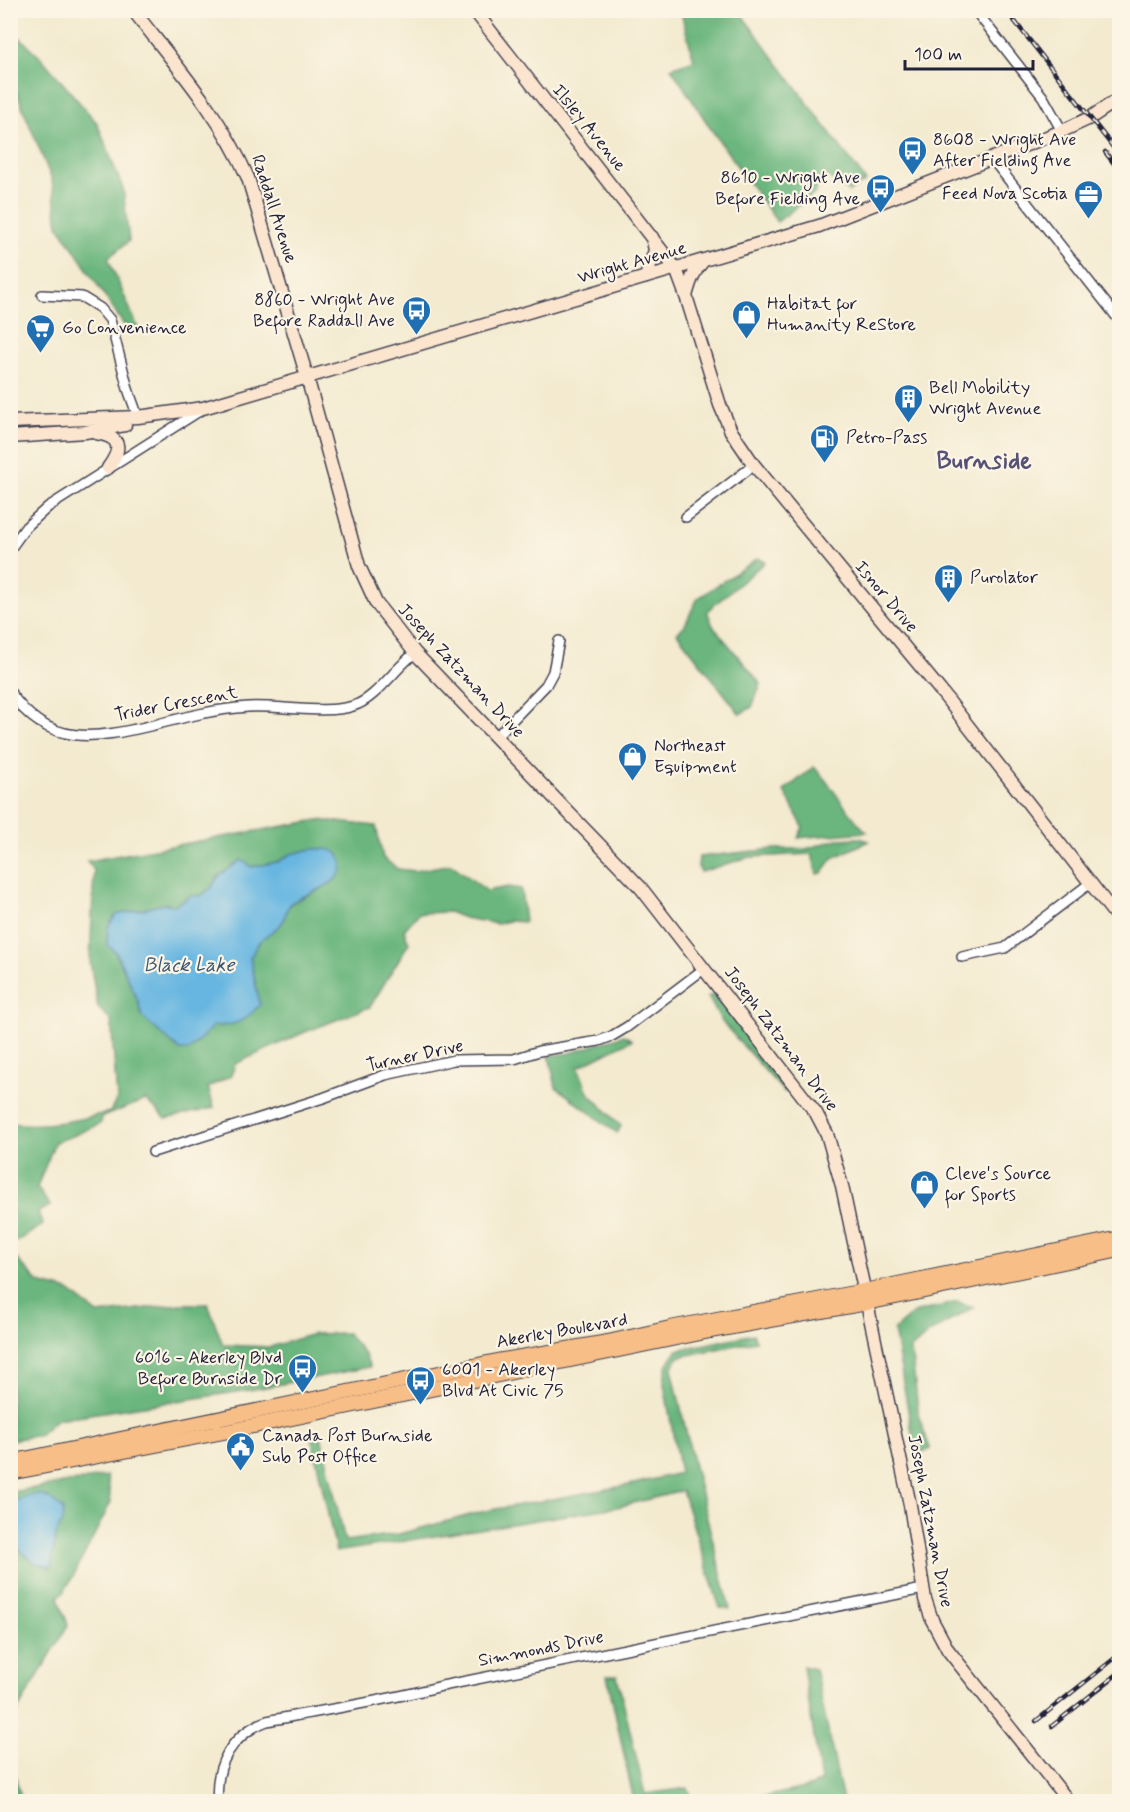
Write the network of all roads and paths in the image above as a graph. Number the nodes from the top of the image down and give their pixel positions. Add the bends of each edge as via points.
1 (133, 10) edge
2 (474, 10) edge
3 (975, 10) edge
4 (1119, 98) edge
5 (1062, 131) junction
6 (993, 159) junction
7 (652, 236) junction
8 (704, 261) junction
9 (676, 269) junction
10 (646, 277) junction
11 (42, 295) dead end
12 (686, 296) junction
13 (1119, 321) edge
14 (307, 377) junction
15 (203, 408) junction
16 (138, 417) junction
17 (32, 420) junction
18 (10, 422) edge
19 (86, 432) junction
20 (13, 436) edge
21 (754, 465) junction
22 (108, 468) junction
23 (686, 517) dead end
24 (10, 549) edge
25 (559, 641) dead end
26 (415, 652) junction
27 (10, 692) edge
28 (496, 737) junction
29 (1089, 884) junction
30 (1119, 921) edge
31 (962, 957) dead end
32 (705, 968) junction
33 (153, 1152) dead end
34 (1119, 1238) edge
35 (1119, 1250) edge
36 (866, 1297) junction
37 (10, 1462) edge
38 (10, 1473) edge
39 (923, 1589) junction
40 (218, 1802) edge
41 (1070, 1802) edge

1 - 14 street, Raddall Avenue via 216,117 238,154
2 - 7 street, Ilsley Avenue
3 - 5 street via 1043,97
4 - 5 street, Wright Avenue
5 - 6 street, Wright Avenue
6 - 8 street, Wright Avenue via 819,226
6 - 13 street
7 - 9 street, Ilsley Avenue
7 - 10 street via 655,250
8 - 9 street, Wright Avenue
8 - 12 street via 695,270
9 - 10 street, Wright Avenue
9 - 12 street, Isnor Drive
10 - 14 street, Wright Avenue
11 - 16 street via 82,297 110,320
12 - 21 street, Isnor Drive via 720,405 731,431
14 - 15 street, Wright Avenue
14 - 26 street, Joseph Zatzman Drive via 359,566 376,603
15 - 16 street, Wright Avenue
15 - 22 street
16 - 17 street, Wright Avenue
16 - 19 street, Wright Avenue via 129,425
17 - 18 street, Wright Avenue
17 - 20 street via 28,429
19 - 20 street, Wright Avenue
19 - 22 street via 109,435 116,440 117,456
21 - 23 street
21 - 29 street, Isnor Drive via 940,690
22 - 24 street via 48,507 26,526
25 - 28 street via 553,672 546,685
26 - 27 street, Trider Crescent via 365,700 353,706 226,709 101,736 79,736 49,728 25,710
26 - 28 street, Joseph Zatzman Drive
28 - 32 street, Joseph Zatzman Drive via 641,888
29 - 30 street, Isnor Drive
29 - 31 street via 1005,948
32 - 33 street, Turner Drive via 627,1027 599,1041 514,1059 454,1060 385,1075
32 - 36 street, Joseph Zatzman Drive via 816,1113 827,1134
34 - 36 main road, Akerley Boulevard
35 - 36 main road, Akerley Boulevard
36 - 37 main road, Akerley Boulevard via 679,1326 497,1361
36 - 38 main road, Akerley Boulevard
36 - 39 street, Joseph Zatzman Drive via 910,1505
39 - 40 street, Simmonds Drive via 267,1721 241,1736 227,1753 218,1781
39 - 41 street, Joseph Zatzman Drive via 942,1641

